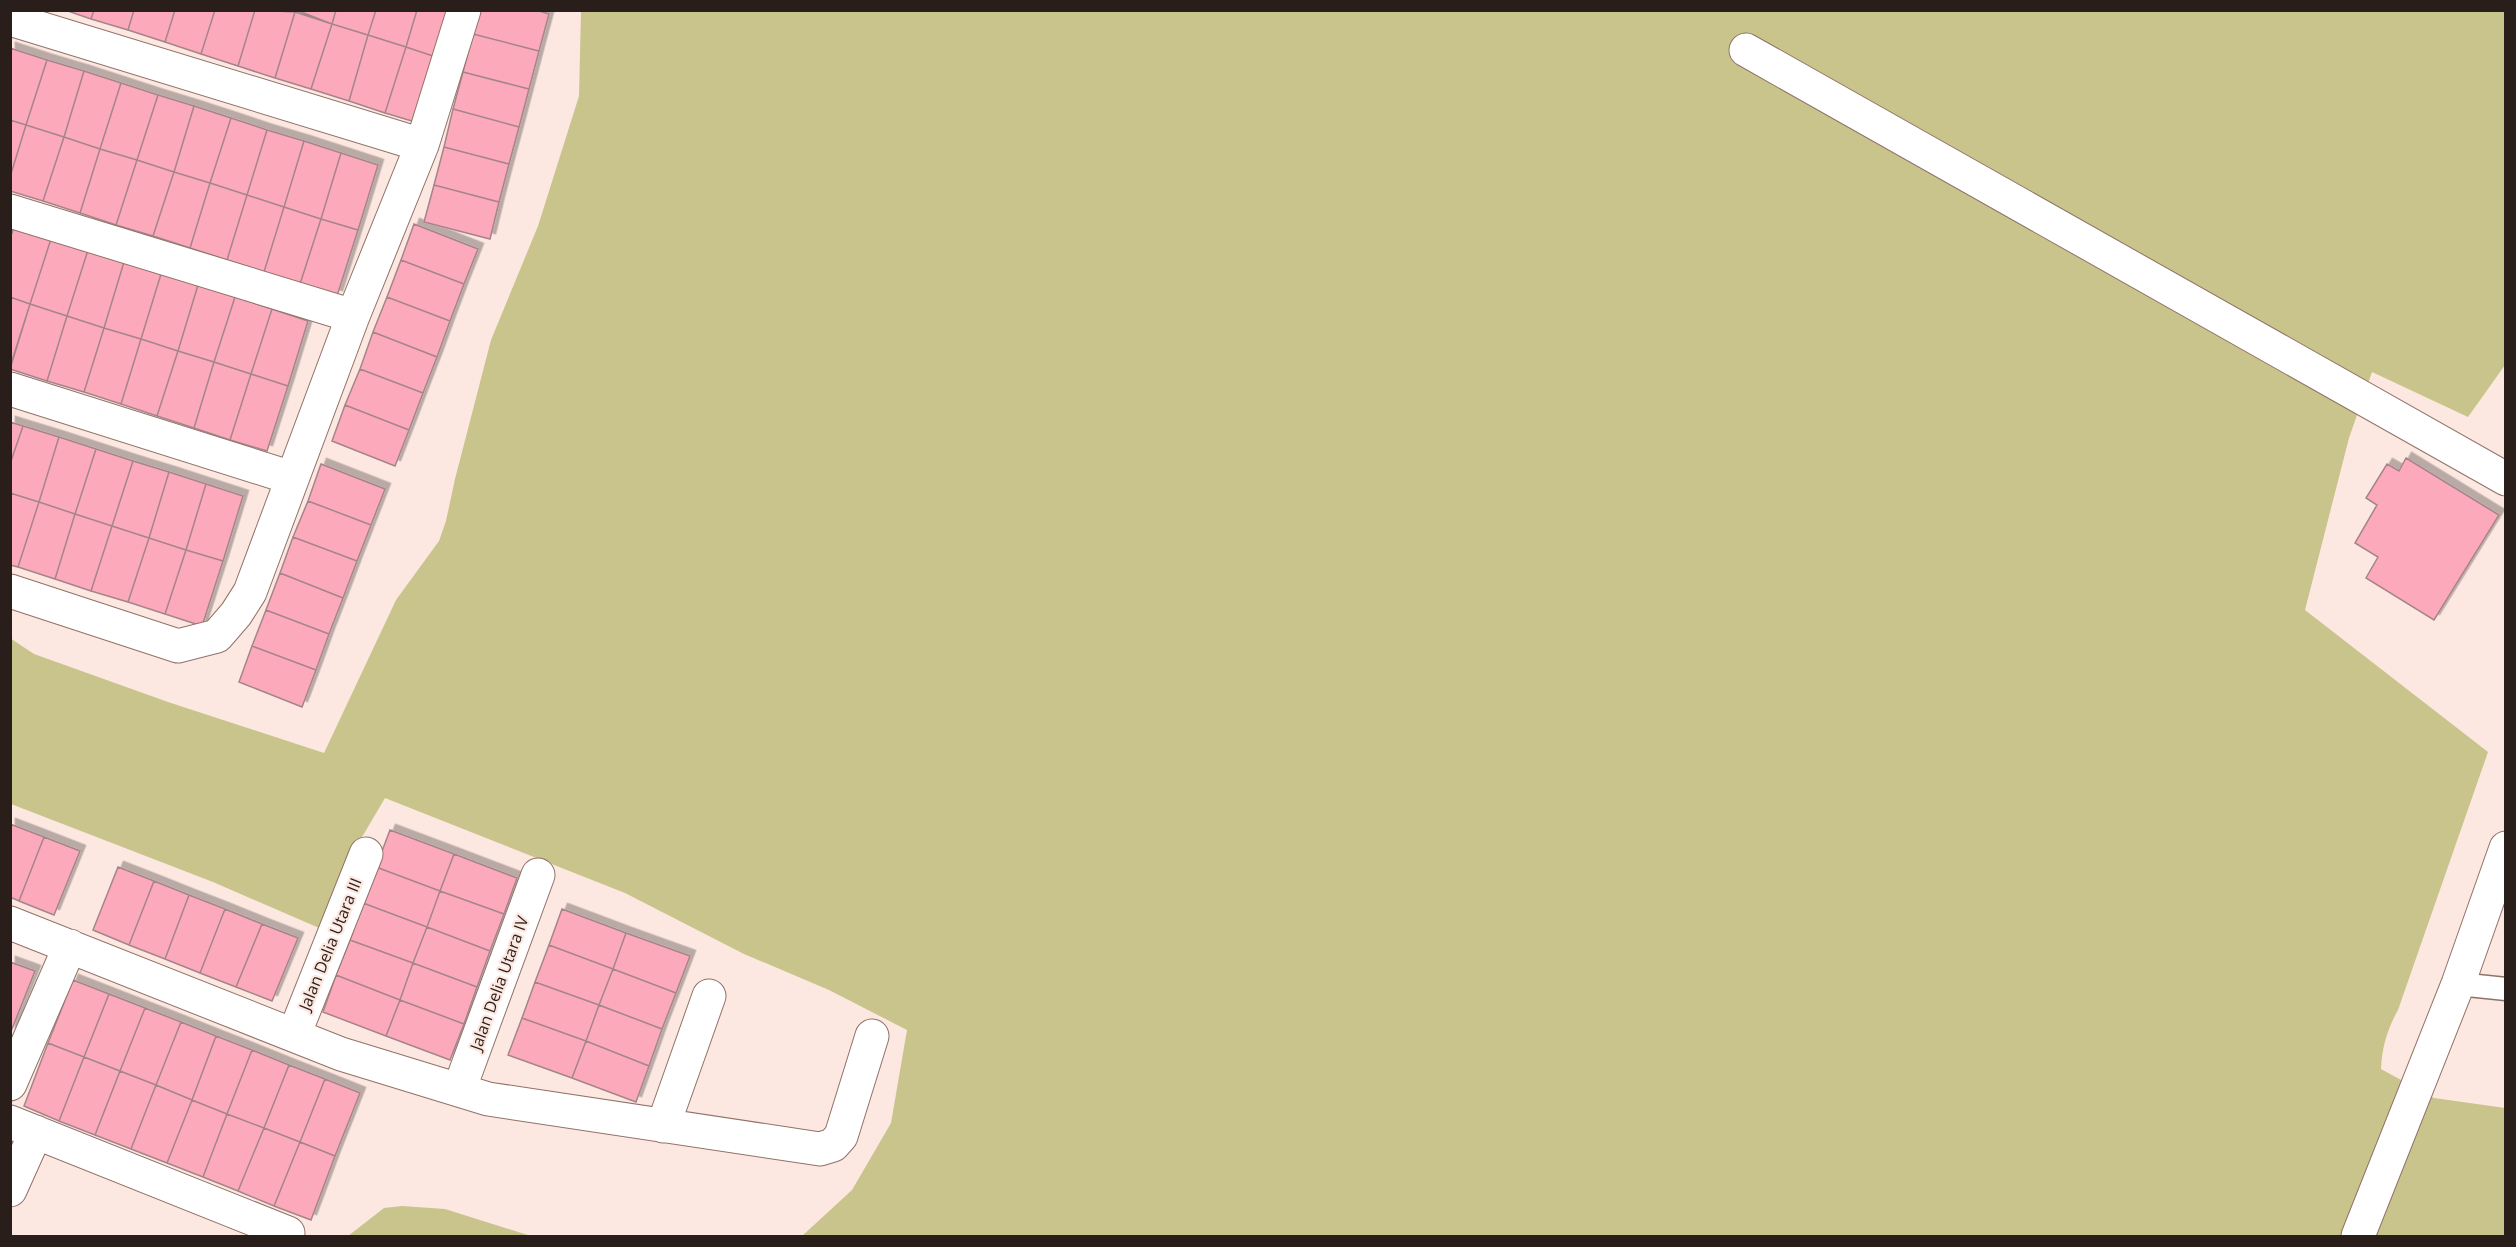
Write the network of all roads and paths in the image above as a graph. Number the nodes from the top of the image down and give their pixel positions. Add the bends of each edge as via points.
1 (464, 10) edge
2 (10, 19) edge
3 (1746, 50) dead end
4 (422, 145) junction
5 (10, 211) edge
6 (353, 316) junction
7 (10, 389) edge
8 (292, 478) junction
9 (2505, 479) edge
10 (10, 591) edge
11 (2505, 848) edge
12 (366, 854) dead end
13 (538, 875) dead end
14 (10, 923) edge
15 (70, 946) junction
16 (2458, 984) junction
17 (2505, 989) edge
18 (709, 996) dead end
19 (294, 1035) junction
20 (872, 1036) dead end
21 (10, 1084) edge
22 (459, 1090) junction
23 (663, 1126) junction
24 (23, 1127) edge
25 (10, 1190) edge
26 (288, 1233) dead end
27 (2358, 1236) edge

1 - 4 street
2 - 4 street
3 - 9 street
4 - 6 street
5 - 6 street
6 - 8 street
7 - 8 street
8 - 10 street via 250,592 217,636 178,646
11 - 16 street
12 - 19 street, Jalan Delia Utara III
13 - 22 street, Jalan Delia Utara IV
14 - 15 street
15 - 19 street
15 - 21 street
16 - 17 lane
16 - 27 street
18 - 23 street
19 - 22 street via 341,1054
20 - 23 street via 841,1136 828,1148
22 - 23 street via 488,1099
24 - 25 street
24 - 26 street

